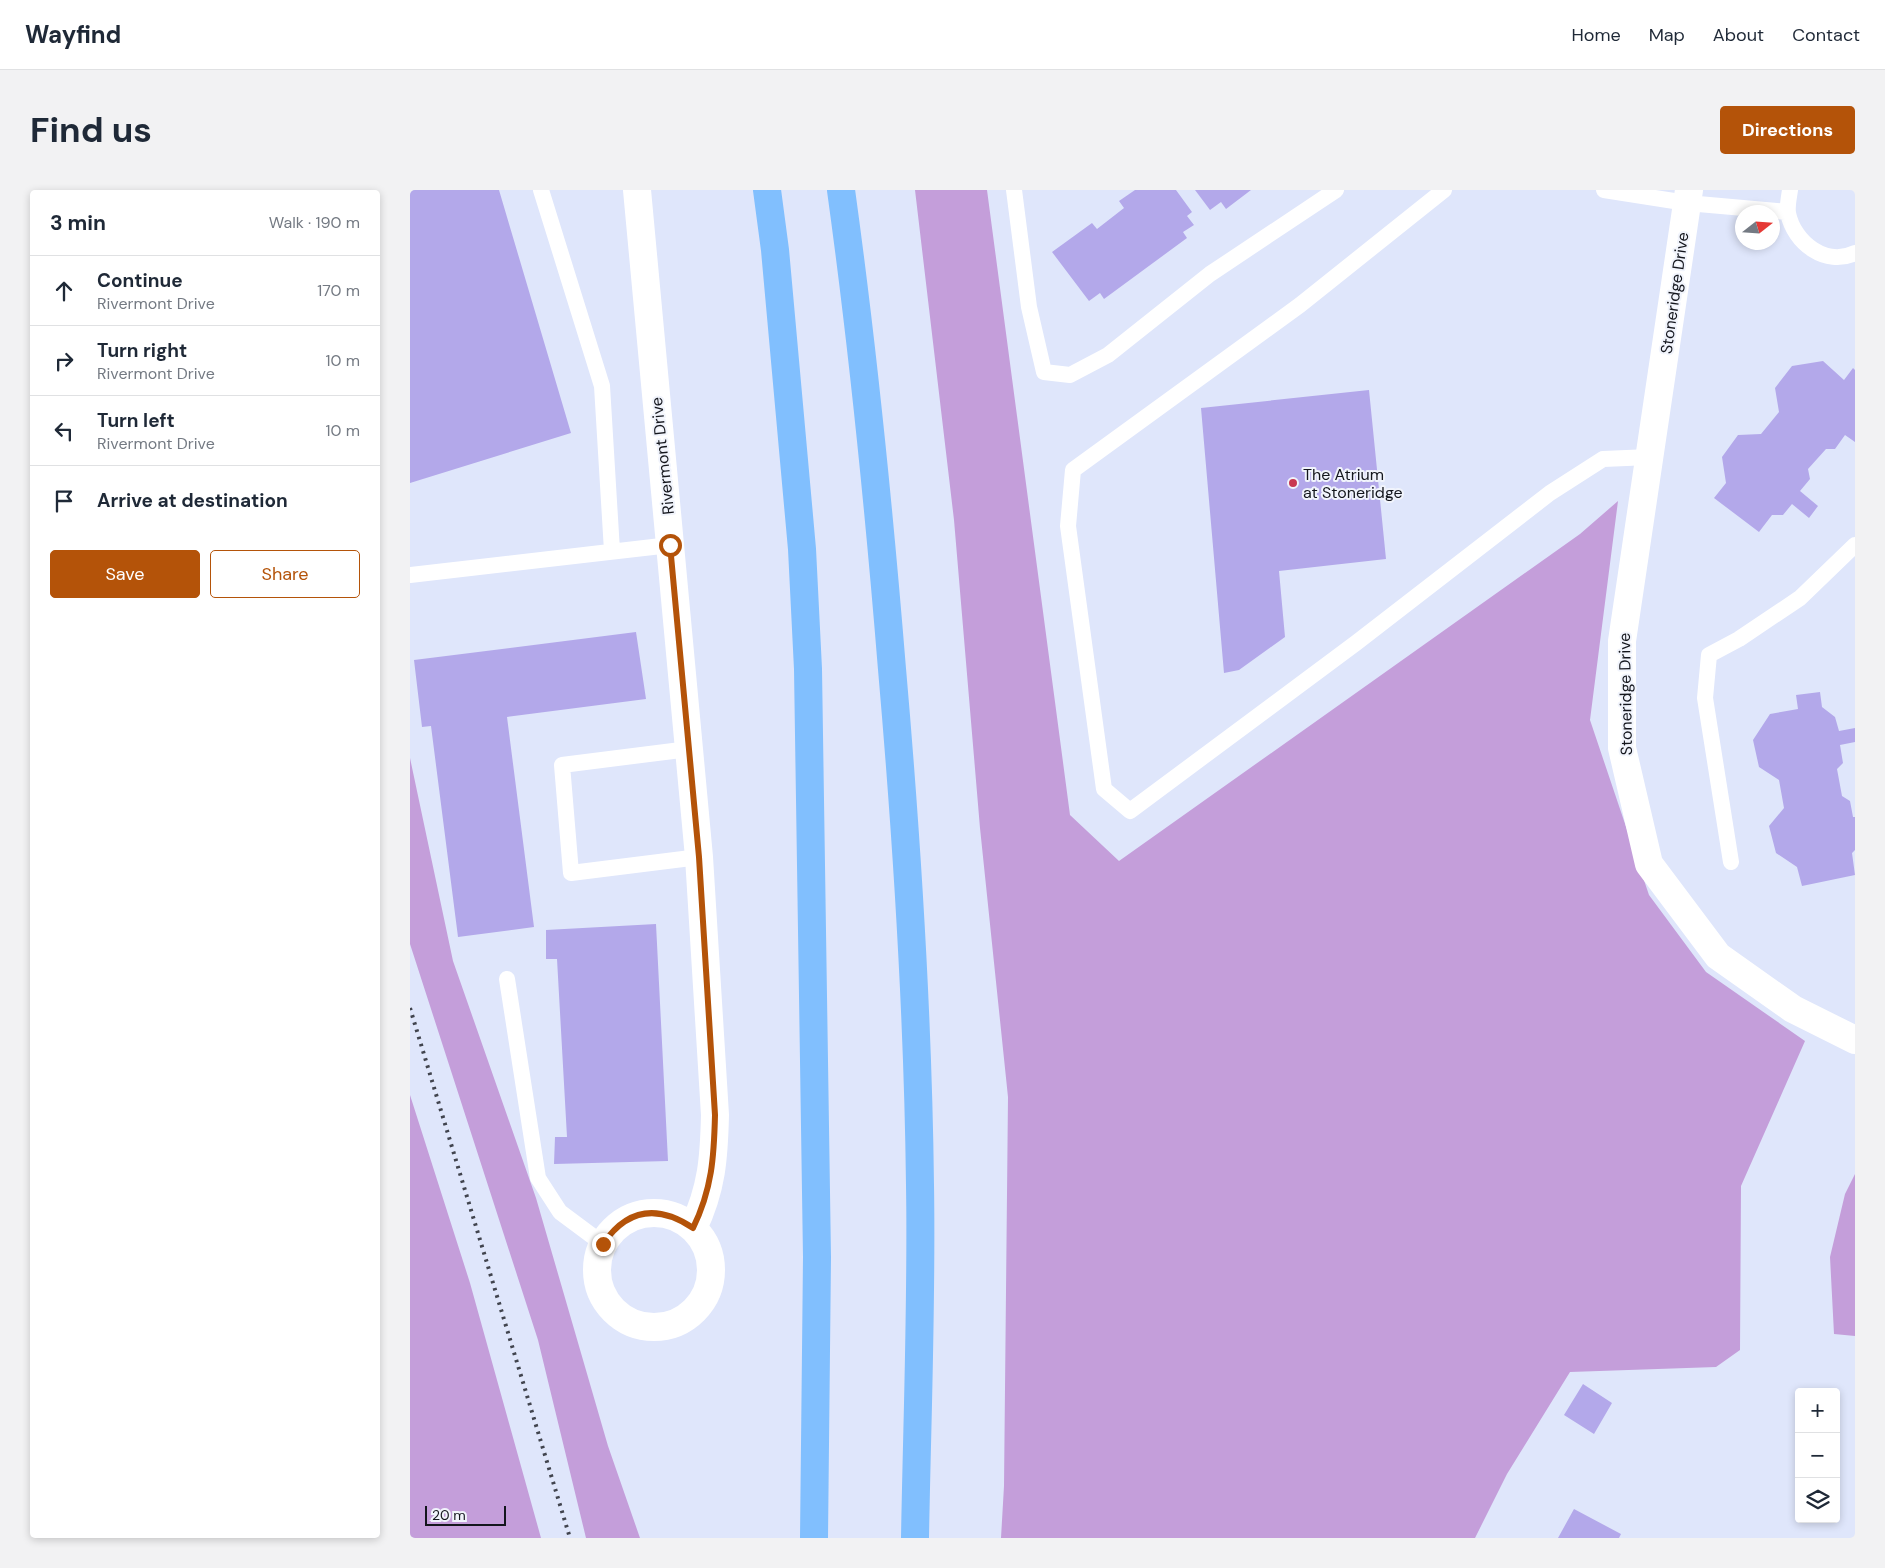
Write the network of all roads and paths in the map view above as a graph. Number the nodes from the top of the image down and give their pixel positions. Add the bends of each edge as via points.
1 (541, 190) edge
2 (637, 190) edge
3 (767, 190) edge
4 (841, 190) edge
5 (1014, 190) edge
6 (1336, 190) edge
7 (1444, 190) edge
8 (1604, 190) edge
9 (1790, 190) edge
10 (1688, 196) edge
11 (1788, 212) junction
12 (1855, 253) edge
13 (1650, 457) junction
14 (670, 545) junction
15 (1855, 545) edge
16 (612, 551) junction
17 (410, 575) edge
18 (689, 749) junction
19 (699, 857) junction
20 (1731, 862) dead end
21 (507, 979) dead end
22 (1855, 1040) edge
23 (693, 1228) junction
24 (603, 1244) junction
25 (814, 1538) edge
26 (915, 1538) edge

1 - 16 lane via 602,386
2 - 14 street, Rivermont Drive
3 - 25 highway via 776,250 802,549 808,669 817,1257
4 - 26 highway via 861,339 883,560 914,981 920,1186
5 - 6 lane via 1029,307 1044,372 1070,375 1108,355 1210,274
7 - 13 lane via 1300,305 1073,470 1068,526 1104,790 1130,811 1550,493 1603,459
8 - 10 lane
9 - 11 lane
10 - 11 lane
10 - 13 street, Stoneridge Drive
11 - 12 lane via 1795,233 1811,250 1832,257
13 - 22 street, Stoneridge Drive via 1622,641 1622,748 1649,864 1718,956 1793,1009
14 - 16 lane
14 - 18 street, Rivermont Drive
15 - 20 lane via 1800,598 1709,655 1705,698
16 - 17 lane
18 - 19 street, Rivermont Drive
18 - 19 lane via 562,765 571,873
19 - 23 street, Rivermont Drive via 715,1123 710,1184
21 - 24 lane via 538,1178 560,1212
23 - 24 street via 670,1215 644,1214 627,1219
23 - 24 street via 705,1243 711,1262 710,1282 704,1300 691,1315 674,1324 654,1328 635,1325 618,1315 605,1301 598,1282 597,1263

